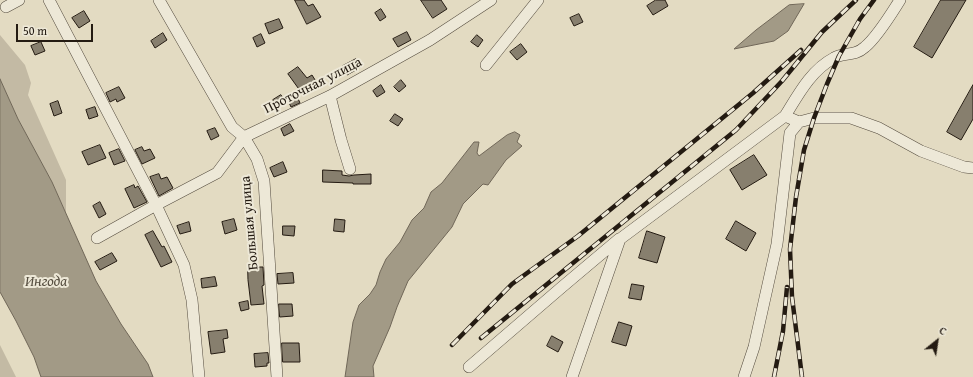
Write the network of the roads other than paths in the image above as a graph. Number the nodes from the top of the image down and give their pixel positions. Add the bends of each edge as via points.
1 (19, 0) edge
2 (49, 0) edge
3 (159, 0) edge
4 (491, 0) edge
5 (538, 0) edge
6 (900, 0) edge
7 (6, 7) dead end
8 (486, 65) dead end
9 (330, 96) junction
10 (784, 116) junction
11 (799, 122) junction
12 (244, 137) junction
13 (973, 168) edge
14 (350, 169) dead end
15 (156, 204) junction
16 (97, 238) dead end
17 (620, 239) junction
18 (469, 367) dead end
19 (199, 377) edge
20 (277, 377) edge
21 (572, 377) edge
22 (744, 377) edge

1 - 7 street
2 - 15 street
3 - 12 street, Большая улица via 232,127
4 - 9 street, Проточная улица via 430,40
5 - 8 street
6 - 10 street via 865,48 855,54 835,57 818,68
9 - 12 street, Проточная улица
9 - 14 street
10 - 11 street
10 - 17 street
11 - 13 street via 814,118 851,118 879,128 921,151
11 - 22 street via 790,133 777,244 754,347
12 - 15 street, Проточная улица via 217,172
12 - 20 street, Большая улица via 257,159 264,182
15 - 16 street, Проточная улица
15 - 19 street via 184,265 192,300
17 - 18 street
17 - 21 street

